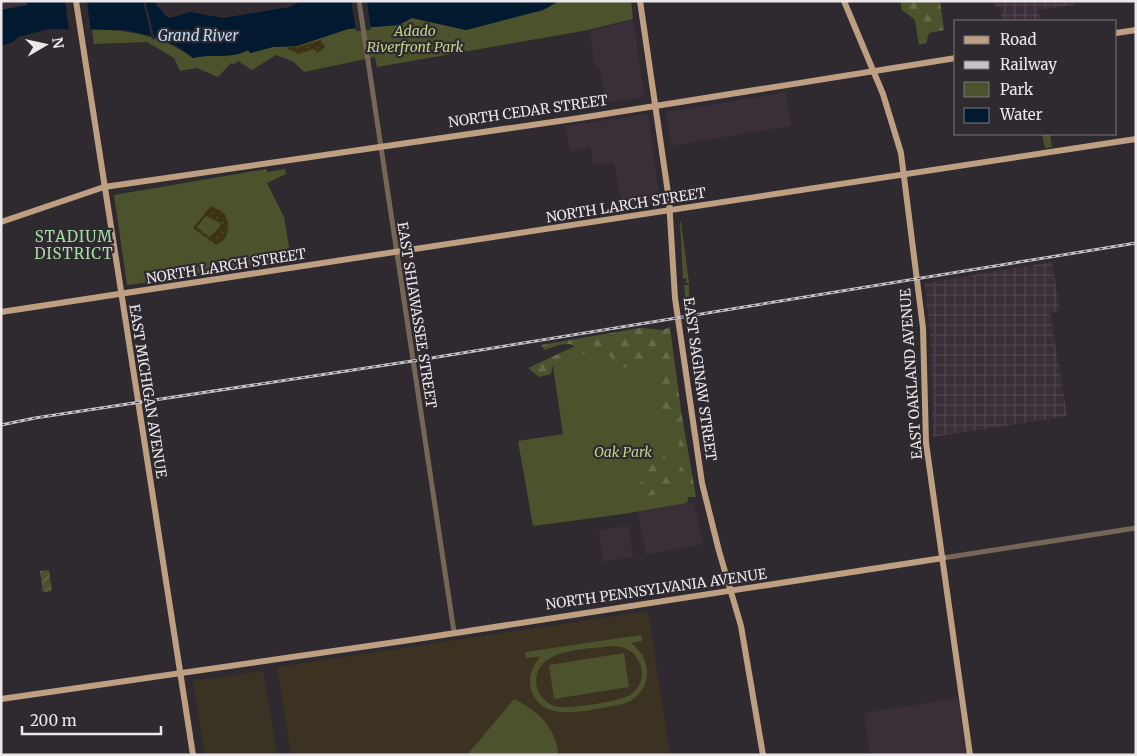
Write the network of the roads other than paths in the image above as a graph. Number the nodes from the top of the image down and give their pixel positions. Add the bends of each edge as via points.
1 (76, 1) edge
2 (359, 1) edge
3 (640, 1) edge
4 (844, 1) edge
5 (1136, 30) edge
6 (1117, 33) edge
7 (954, 58) edge
8 (874, 71) junction
9 (655, 105) junction
10 (1136, 139) edge
11 (380, 145) junction
12 (903, 174) junction
13 (104, 187) junction
14 (670, 211) junction
15 (1, 222) edge
16 (395, 253) junction
17 (120, 294) junction
18 (1, 312) edge
19 (1136, 528) edge
20 (943, 558) junction
21 (730, 591) junction
22 (454, 632) junction
23 (180, 673) junction
24 (1, 699) edge
25 (194, 755) edge
26 (763, 755) edge
27 (970, 755) edge

1 - 13 main road, EAST MICHIGAN AVENUE
2 - 11 street, EAST SHIAWASSEE STREET
3 - 9 main road, EAST SAGINAW STREET
4 - 8 main road, EAST OAKLAND AVENUE
5 - 6 main road
7 - 8 main road, NORTH CEDAR STREET
8 - 9 main road, NORTH CEDAR STREET
8 - 12 main road, EAST OAKLAND AVENUE via 895,129
9 - 11 main road, NORTH CEDAR STREET
9 - 14 main road, EAST SAGINAW STREET
10 - 12 main road, NORTH LARCH STREET
11 - 13 main road, NORTH CEDAR STREET
11 - 16 street, EAST SHIAWASSEE STREET
12 - 14 main road, NORTH LARCH STREET
12 - 20 main road, EAST OAKLAND AVENUE via 923,328 926,443
13 - 15 main road, NORTH CEDAR STREET
13 - 17 main road, EAST MICHIGAN AVENUE
14 - 16 main road, NORTH LARCH STREET
14 - 21 main road, EAST SAGINAW STREET via 675,298 702,484
16 - 17 main road, NORTH LARCH STREET
16 - 22 street, EAST SHIAWASSEE STREET
17 - 18 main road, NORTH LARCH STREET
17 - 23 main road, EAST MICHIGAN AVENUE
19 - 20 street, NORTH PENNSYLVANIA AVENUE
20 - 21 main road, NORTH PENNSYLVANIA AVENUE
20 - 27 main road, EAST OAKLAND AVENUE
21 - 22 main road, NORTH PENNSYLVANIA AVENUE
21 - 26 main road, EAST SAGINAW STREET via 747,656
22 - 23 main road, NORTH PENNSYLVANIA AVENUE
23 - 24 main road, NORTH PENNSYLVANIA AVENUE
23 - 25 main road, EAST MICHIGAN AVENUE

